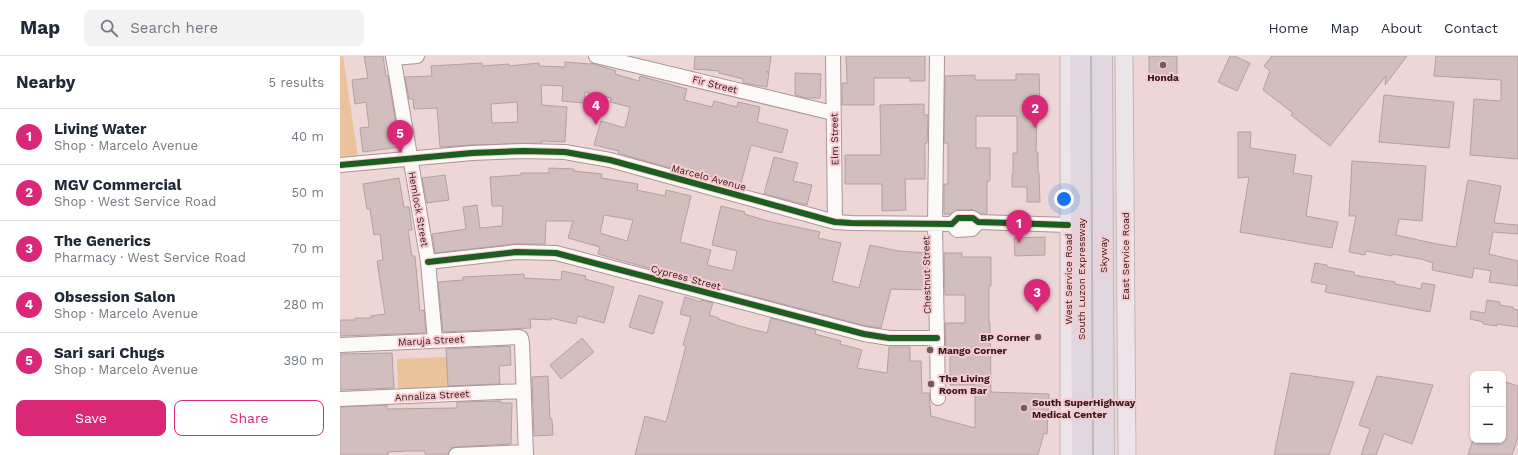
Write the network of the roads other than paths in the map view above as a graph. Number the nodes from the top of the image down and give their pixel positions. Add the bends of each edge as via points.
1 (417, 56) edge
2 (596, 56) edge
3 (833, 56) edge
4 (937, 56) edge
5 (1069, 56) edge
6 (1080, 56) edge
7 (1089, 56) edge
8 (1102, 56) edge
9 (1109, 56) edge
10 (1124, 56) edge
11 (393, 57) edge
12 (833, 113) junction
13 (410, 159) junction
14 (340, 165) edge
15 (835, 222) junction
16 (936, 224) junction
17 (1068, 225) junction
18 (428, 262) junction
19 (937, 338) junction
20 (435, 340) junction
21 (340, 345) edge
22 (524, 391) junction
23 (938, 398) dead end
24 (340, 399) edge
25 (526, 453) edge
26 (456, 455) edge
27 (1069, 455) edge
28 (1082, 455) edge
29 (1091, 455) edge
30 (1104, 455) edge
31 (1110, 455) edge
32 (1127, 455) edge

1 - 11 street
2 - 12 street, Fir Street
3 - 12 street, Elm Street
4 - 16 street, Chestnut Street
5 - 17 main road, West Service Road
6 - 28 highway, South Luzon Expressway
7 - 29 highway, Skyway
8 - 30 highway, Skyway
9 - 31 highway
10 - 32 main road, East Service Road
11 - 13 street, Hemlock Street
12 - 15 street, Elm Street
13 - 14 street, Marcelo Avenue
13 - 15 street, Marcelo Avenue via 523,151 565,152 610,160
13 - 18 street, Hemlock Street
15 - 16 street, Marcelo Avenue
16 - 17 street, Marcelo Avenue via 952,224 958,218 973,218 978,222
16 - 19 street, Chestnut Street
17 - 27 main road, West Service Road
18 - 19 street, Cypress Street via 516,252 556,254 864,334 889,338
18 - 20 street, Hemlock Street
19 - 23 street, Chestnut Street
20 - 21 street, Maruja Street
20 - 22 street, Maruja Street via 517,336 521,338
22 - 24 street, Annaliza Street
22 - 25 street
25 - 26 street

